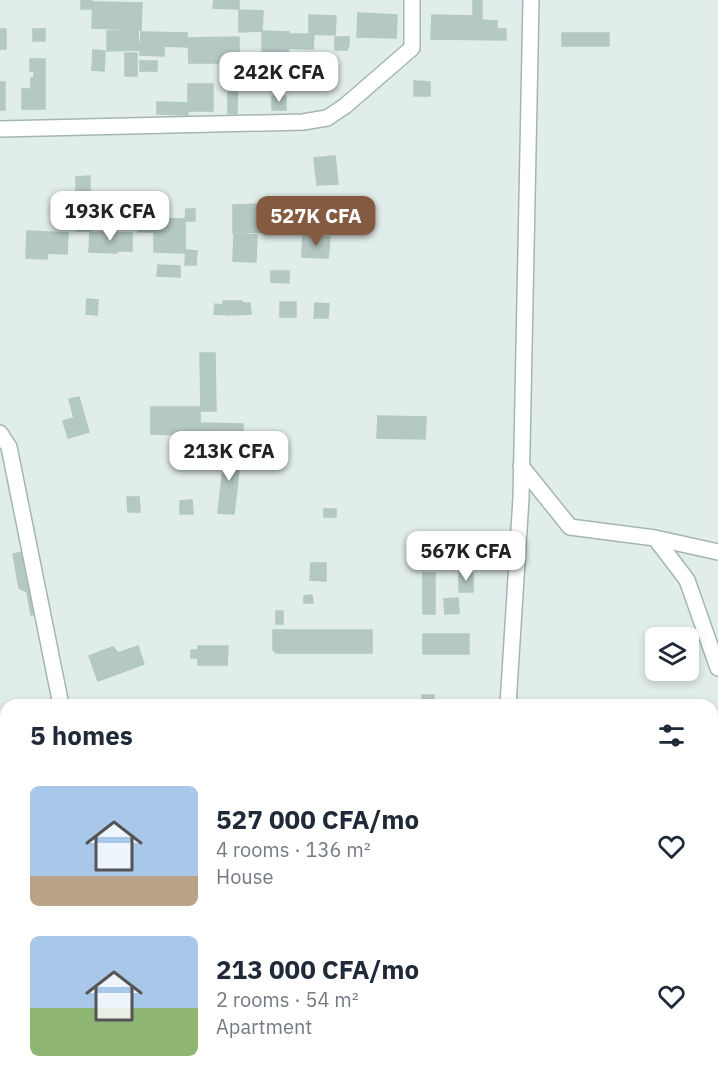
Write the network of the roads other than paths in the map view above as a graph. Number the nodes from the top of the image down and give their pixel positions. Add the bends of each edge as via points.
1 (412, 0) edge
2 (531, 0) edge
3 (0, 129) edge
4 (0, 433) edge
5 (521, 466) junction
6 (656, 538) junction
7 (718, 552) edge
8 (718, 668) edge
9 (60, 699) edge
10 (508, 699) edge

1 - 3 street via 412,48 327,118 303,122
2 - 5 street
4 - 9 street via 9,447
5 - 6 street via 570,527
5 - 10 street
6 - 7 street
6 - 8 street via 687,580

